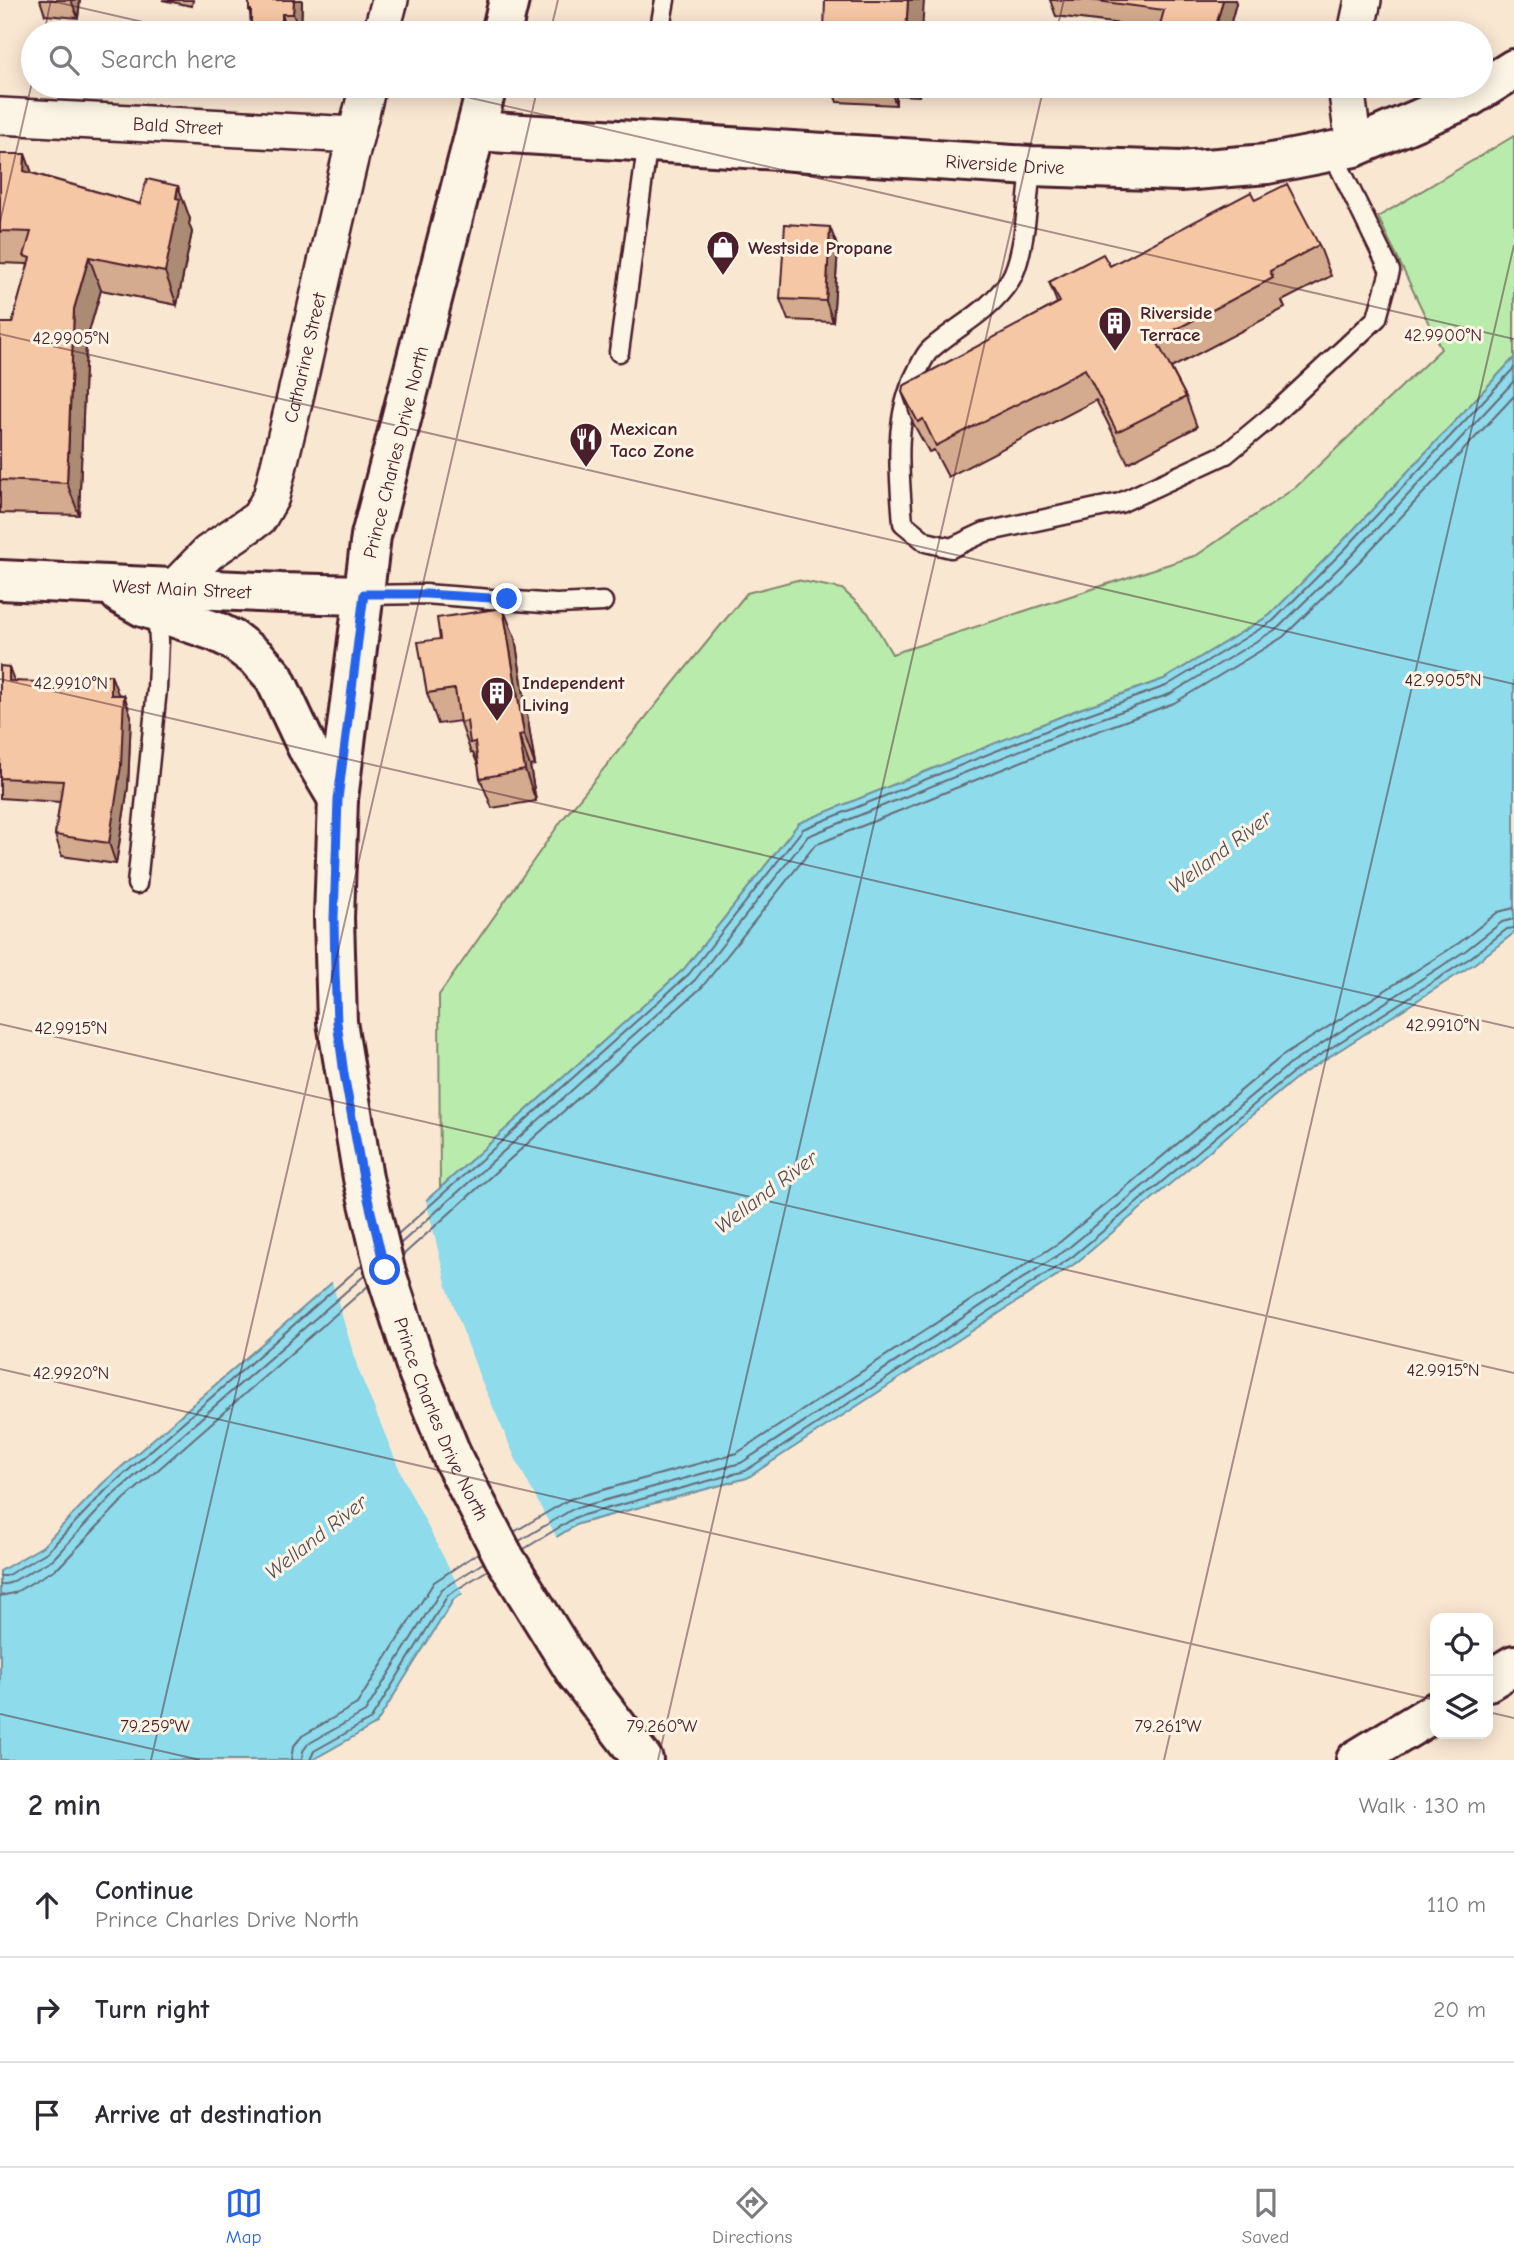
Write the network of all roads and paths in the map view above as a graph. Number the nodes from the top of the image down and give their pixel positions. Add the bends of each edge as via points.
1 (390, 0) edge
2 (509, 0) edge
3 (666, 0) edge
4 (1363, 0) edge
5 (384, 21) edge
6 (504, 21) edge
7 (662, 21) edge
8 (1359, 21) edge
9 (1514, 69) edge
10 (1493, 82) edge
11 (365, 98) edge
12 (484, 98) edge
13 (1345, 98) edge
14 (1468, 98) edge
15 (0, 117) edge
16 (476, 131) junction
17 (355, 135) junction
18 (648, 141) junction
19 (1343, 149) junction
20 (1031, 166) junction
21 (619, 352) dead end
22 (0, 580) edge
23 (364, 594) junction
24 (162, 595) junction
25 (603, 601) dead end
26 (338, 799) junction
27 (137, 884) dead end
28 (1514, 1665) edge
29 (1493, 1678) edge
30 (1430, 1715) edge
31 (643, 1760) edge
32 (1356, 1760) edge

1 - 5 street
2 - 6 main road
3 - 7 lane
4 - 8 street
9 - 10 main road, Riverside Drive
11 - 17 street, Catharine Street
12 - 16 main road, Prince Charles Drive North
13 - 19 street
14 - 19 main road, Riverside Drive
15 - 17 street, Bald Street
16 - 18 main road, Riverside Drive
16 - 23 main road, Prince Charles Drive North via 371,536
17 - 24 street, Catharine Street via 266,509
18 - 20 main road, Riverside Drive
18 - 21 lane
19 - 20 main road, Riverside Drive via 1267,164 1181,172
19 - 20 lane via 1390,271 1377,318 1226,454 1120,503 985,532 951,548 926,542 903,523 898,461 906,393 928,352 986,310 1012,278 1024,237
22 - 24 main road, West Main Street via 103,585
23 - 24 main road, West Main Street
23 - 25 lane via 556,604
23 - 26 main road, Prince Charles Drive North
24 - 26 main road via 198,625 233,639 265,666
24 - 27 lane
26 - 31 main road, Prince Charles Drive North via 337,1022 363,1178 396,1306 454,1461 504,1557 576,1673
28 - 29 main road
30 - 32 main road

